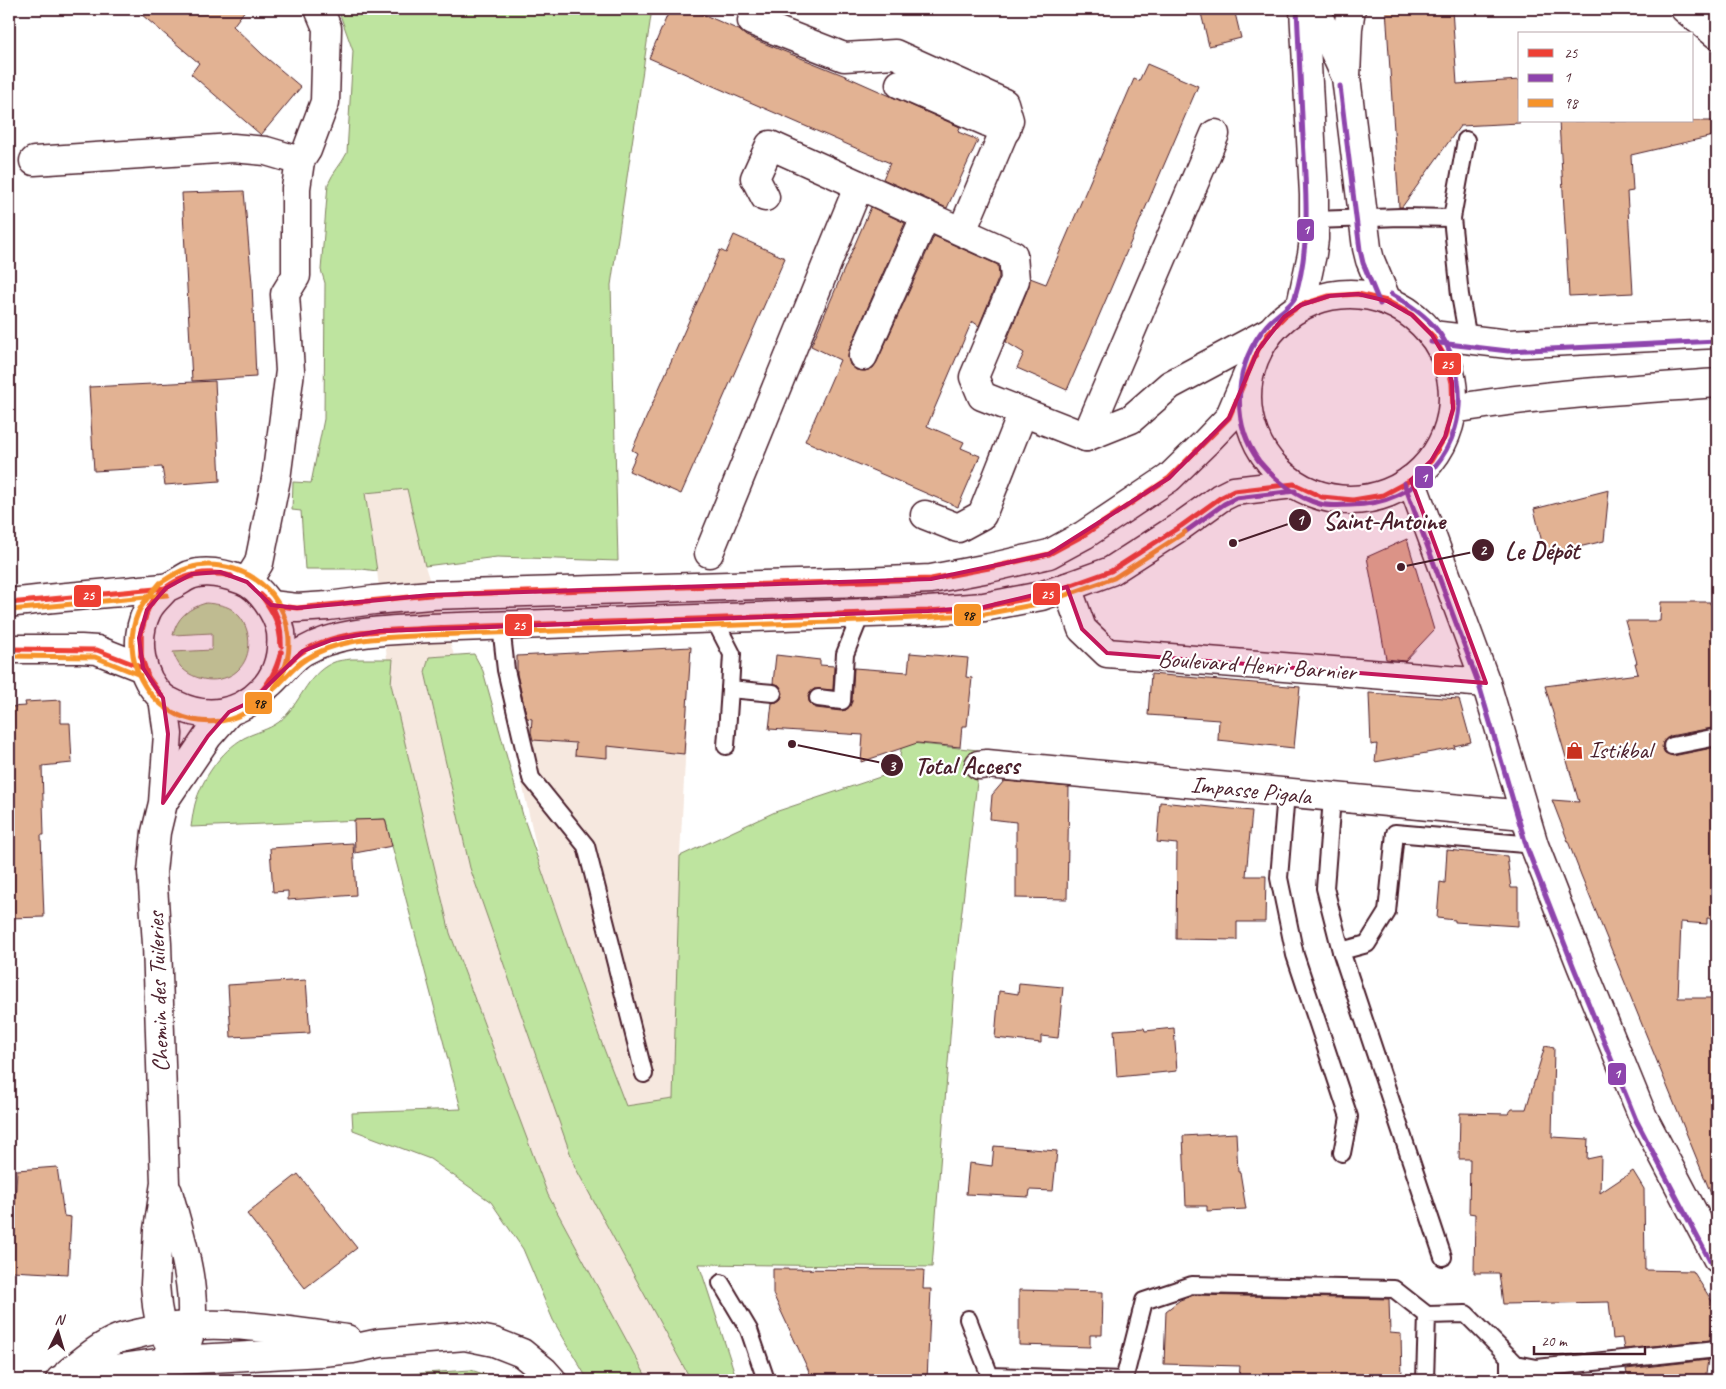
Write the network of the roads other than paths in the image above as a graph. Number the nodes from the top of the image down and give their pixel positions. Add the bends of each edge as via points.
1 (319, 9) edge
2 (1304, 9) edge
3 (1315, 9) edge
4 (1351, 9) edge
5 (1685, 9) edge
6 (752, 21) dead end
7 (1717, 35) edge
8 (1346, 77) junction
9 (900, 84) dead end
10 (1006, 130) junction
11 (1215, 134) dead end
12 (1466, 140) dead end
13 (34, 161) dead end
14 (300, 161) junction
15 (859, 185) junction
16 (766, 198) dead end
17 (926, 215) junction
18 (1363, 218) junction
19 (1452, 218) junction
20 (1314, 220) junction
21 (962, 231) junction
22 (1387, 301) junction
23 (1301, 305) junction
24 (1269, 332) junction
25 (1717, 334) edge
26 (1432, 335) junction
27 (1468, 339) junction
28 (863, 356) dead end
29 (1250, 369) junction
30 (1717, 383) edge
31 (1453, 409) junction
32 (1023, 412) junction
33 (1086, 436) junction
34 (1411, 480) junction
35 (1294, 484) junction
36 (925, 515) dead end
37 (709, 553) dead end
38 (247, 582) junction
39 (1067, 587) junction
40 (166, 588) junction
41 (9, 603) edge
42 (271, 605) junction
43 (861, 614) junction
44 (714, 619) junction
45 (501, 626) junction
46 (9, 649) edge
47 (143, 668) junction
48 (270, 683) junction
49 (1486, 683) junction
50 (730, 689) junction
51 (772, 693) dead end
52 (164, 698) junction
53 (818, 698) dead end
54 (229, 712) junction
55 (1717, 737) edge
56 (726, 746) dead end
57 (1672, 746) dead end
58 (979, 765) dead end
59 (1286, 793) junction
60 (1332, 798) junction
61 (163, 803) junction
62 (1524, 815) junction
63 (1534, 845) junction
64 (1341, 951) junction
65 (644, 1074) dead end
66 (1342, 1153) dead end
67 (165, 1183) junction
68 (1443, 1257) dead end
69 (1717, 1258) edge
70 (721, 1283) dead end
71 (1427, 1316) junction
72 (968, 1319) dead end
73 (192, 1325) junction
74 (162, 1328) junction
75 (380, 1343) junction
76 (1717, 1349) edge
77 (1510, 1357) junction
78 (178, 1360) junction
79 (60, 1380) edge
80 (552, 1380) edge
81 (766, 1380) edge
82 (1425, 1380) edge
83 (1509, 1380) edge

1 - 14 street via 327,28 325,102
2 - 20 street
3 - 8 street
4 - 8 street
5 - 7 street
6 - 10 street via 844,58 895,54 1004,103 1009,120
8 - 18 street
9 - 10 street
10 - 21 street
11 - 33 street
12 - 19 lane
13 - 14 street via 233,148 266,151
14 - 38 street via 296,188 296,276 285,294 290,371 276,479 259,563
15 - 16 street via 770,145 756,178
15 - 17 street
15 - 37 street
17 - 21 street
17 - 28 street
18 - 19 lane
18 - 20 lane
18 - 22 street via 1370,260
19 - 27 lane
20 - 23 street via 1312,254
21 - 32 street via 1012,255 1015,280 974,377 982,396
22 - 23 street via 1358,294 1329,296
22 - 26 street via 1412,314
23 - 24 street
24 - 29 street
24 - 33 street via 1170,385 1132,419
25 - 27 street via 1508,344
26 - 27 street
26 - 31 street via 1446,358 1452,383
29 - 35 street via 1246,402 1253,434 1269,462
29 - 42 street via 1229,418 1169,478 1084,534 1037,557 921,579 430,595 328,606
30 - 31 street via 1548,396
31 - 34 street via 1446,436 1431,461
32 - 33 street
32 - 36 street via 982,515 958,528
34 - 35 street via 1383,495 1353,500 1322,497
34 - 49 street
35 - 39 street via 1234,492 1220,498 1110,571
38 - 40 street via 220,572 192,574
38 - 42 street
39 - 43 street via 1041,596 984,606
39 - 49 street, Boulevard Henri Barnier via 1082,629 1107,653
40 - 41 street
40 - 47 street via 147,610 140,638
42 - 48 street via 279,623 282,644 279,664
43 - 44 street
43 - 53 lane via 845,654 842,701
44 - 45 street
44 - 50 lane via 732,654
45 - 48 street via 380,632 332,640 303,651
45 - 65 lane via 506,670 532,778 586,846
46 - 47 street via 98,650
47 - 52 street
48 - 54 street via 252,701
49 - 62 street
50 - 51 lane
50 - 56 lane
52 - 54 street via 186,710 208,715
52 - 61 street, Chemin des Tuileries via 168,734
54 - 61 street, Chemin des Tuileries via 208,736
55 - 57 lane
58 - 59 street, Impasse Pigala
59 - 60 street, Impasse Pigala
59 - 66 lane via 1280,878 1295,955 1348,1117
60 - 62 street, Impasse Pigala
60 - 64 lane via 1325,888
61 - 67 street, Chemin des Tuileries via 152,872
62 - 63 street
63 - 64 lane via 1395,833 1387,912 1367,944
63 - 69 street via 1643,1116
64 - 68 lane
67 - 73 street, Chemin des Tuileries via 188,1274
67 - 74 street, Chemin des Tuileries via 154,1284
70 - 81 lane via 749,1330
71 - 72 lane via 1394,1288 1192,1285 1144,1301 1124,1380 990,1376
71 - 77 lane via 1466,1314
71 - 82 lane
73 - 74 street
73 - 75 street via 259,1328
73 - 78 street, Chemin des Tuileries via 188,1342
74 - 78 street, Chemin des Tuileries
74 - 79 street via 118,1339 91,1355
75 - 78 street via 322,1352
75 - 80 street via 465,1336 494,1342 522,1353
76 - 77 lane via 1537,1368 1516,1364
77 - 83 lane
78 - 79 street

